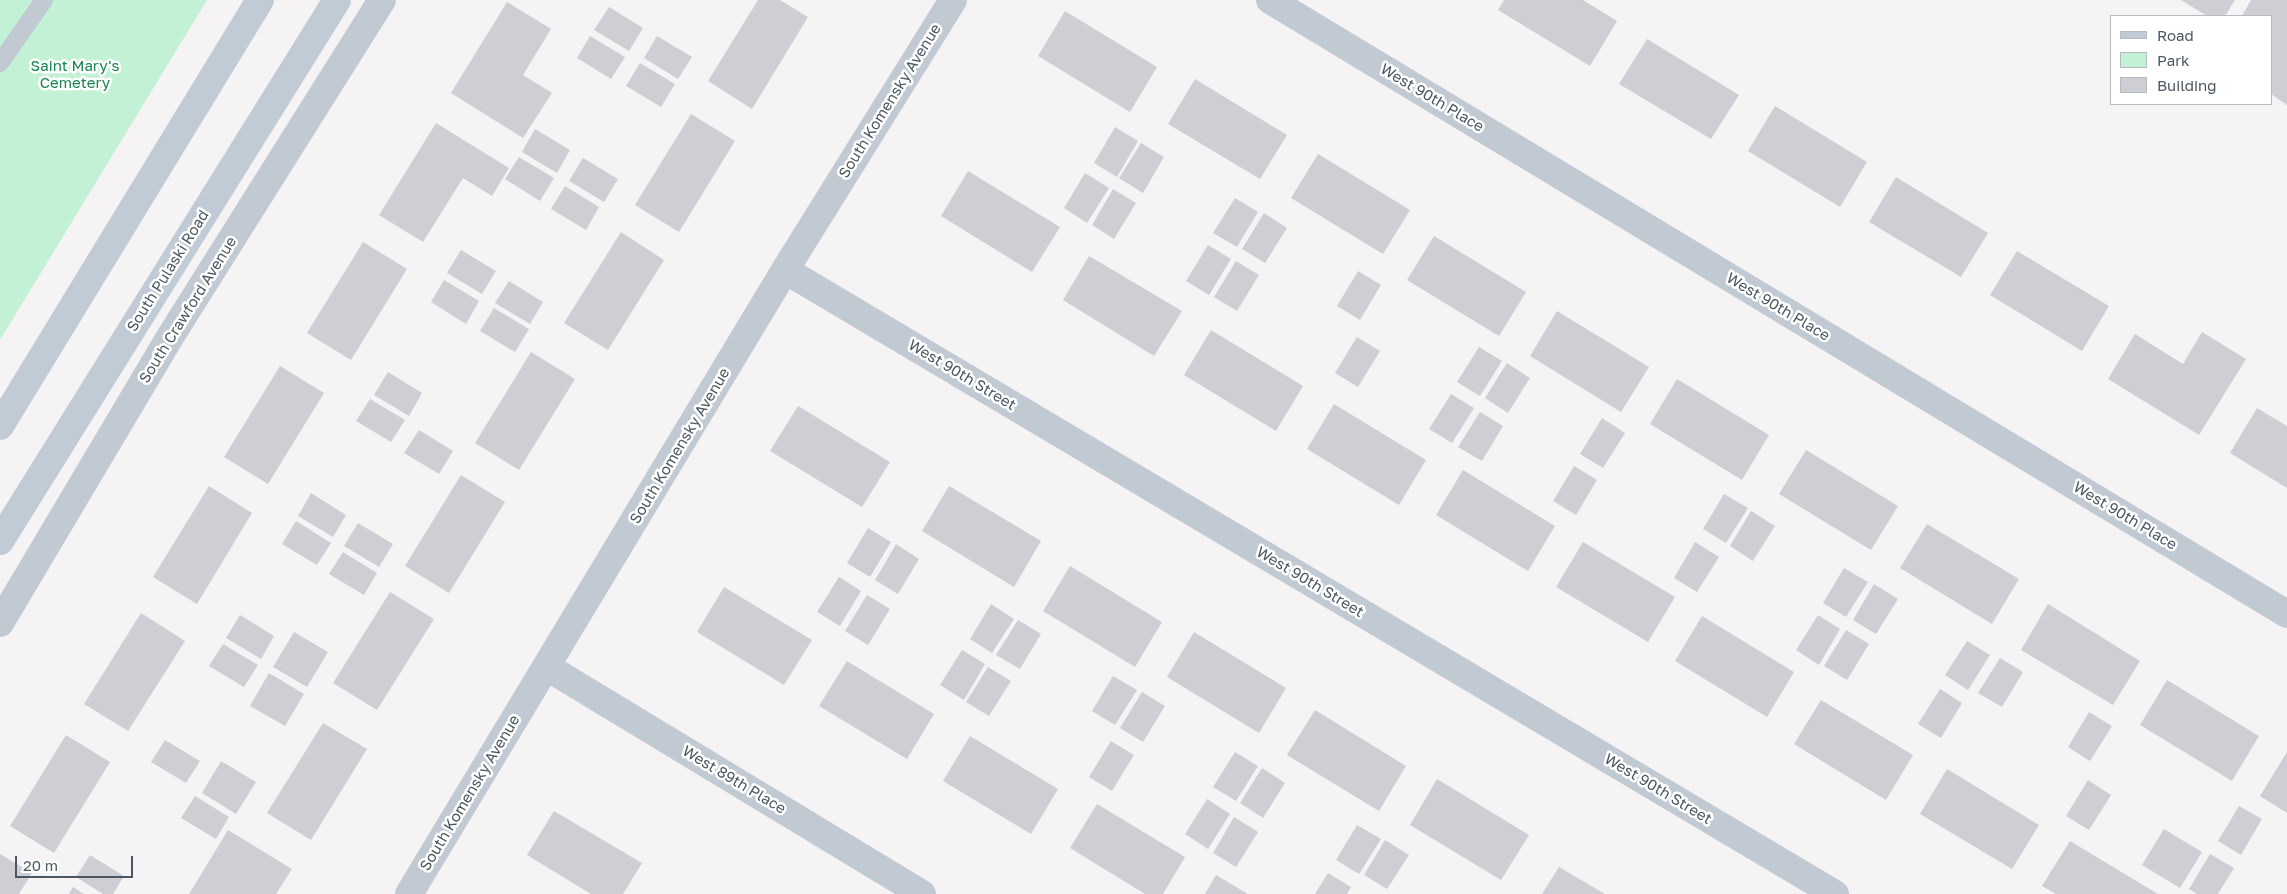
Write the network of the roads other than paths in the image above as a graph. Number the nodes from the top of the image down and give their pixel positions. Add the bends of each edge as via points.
1 (44, 0) edge
2 (260, 0) edge
3 (336, 0) edge
4 (382, 0) edge
5 (953, 0) edge
6 (1270, 0) edge
7 (1, 60) edge
8 (785, 270) junction
9 (0, 426) edge
10 (0, 541) edge
11 (2287, 614) edge
12 (0, 623) edge
13 (547, 667) junction
14 (409, 894) edge
15 (922, 894) edge
16 (1835, 894) edge

1 - 7 lane
2 - 9 main road
3 - 10 main road, South Pulaski Road
4 - 12 street, South Crawford Avenue via 170,337
5 - 8 street, South Komensky Avenue
6 - 11 street, West 90th Place
8 - 13 street, South Komensky Avenue
8 - 16 street, West 90th Street
13 - 14 street, South Komensky Avenue
13 - 15 street, West 89th Place

